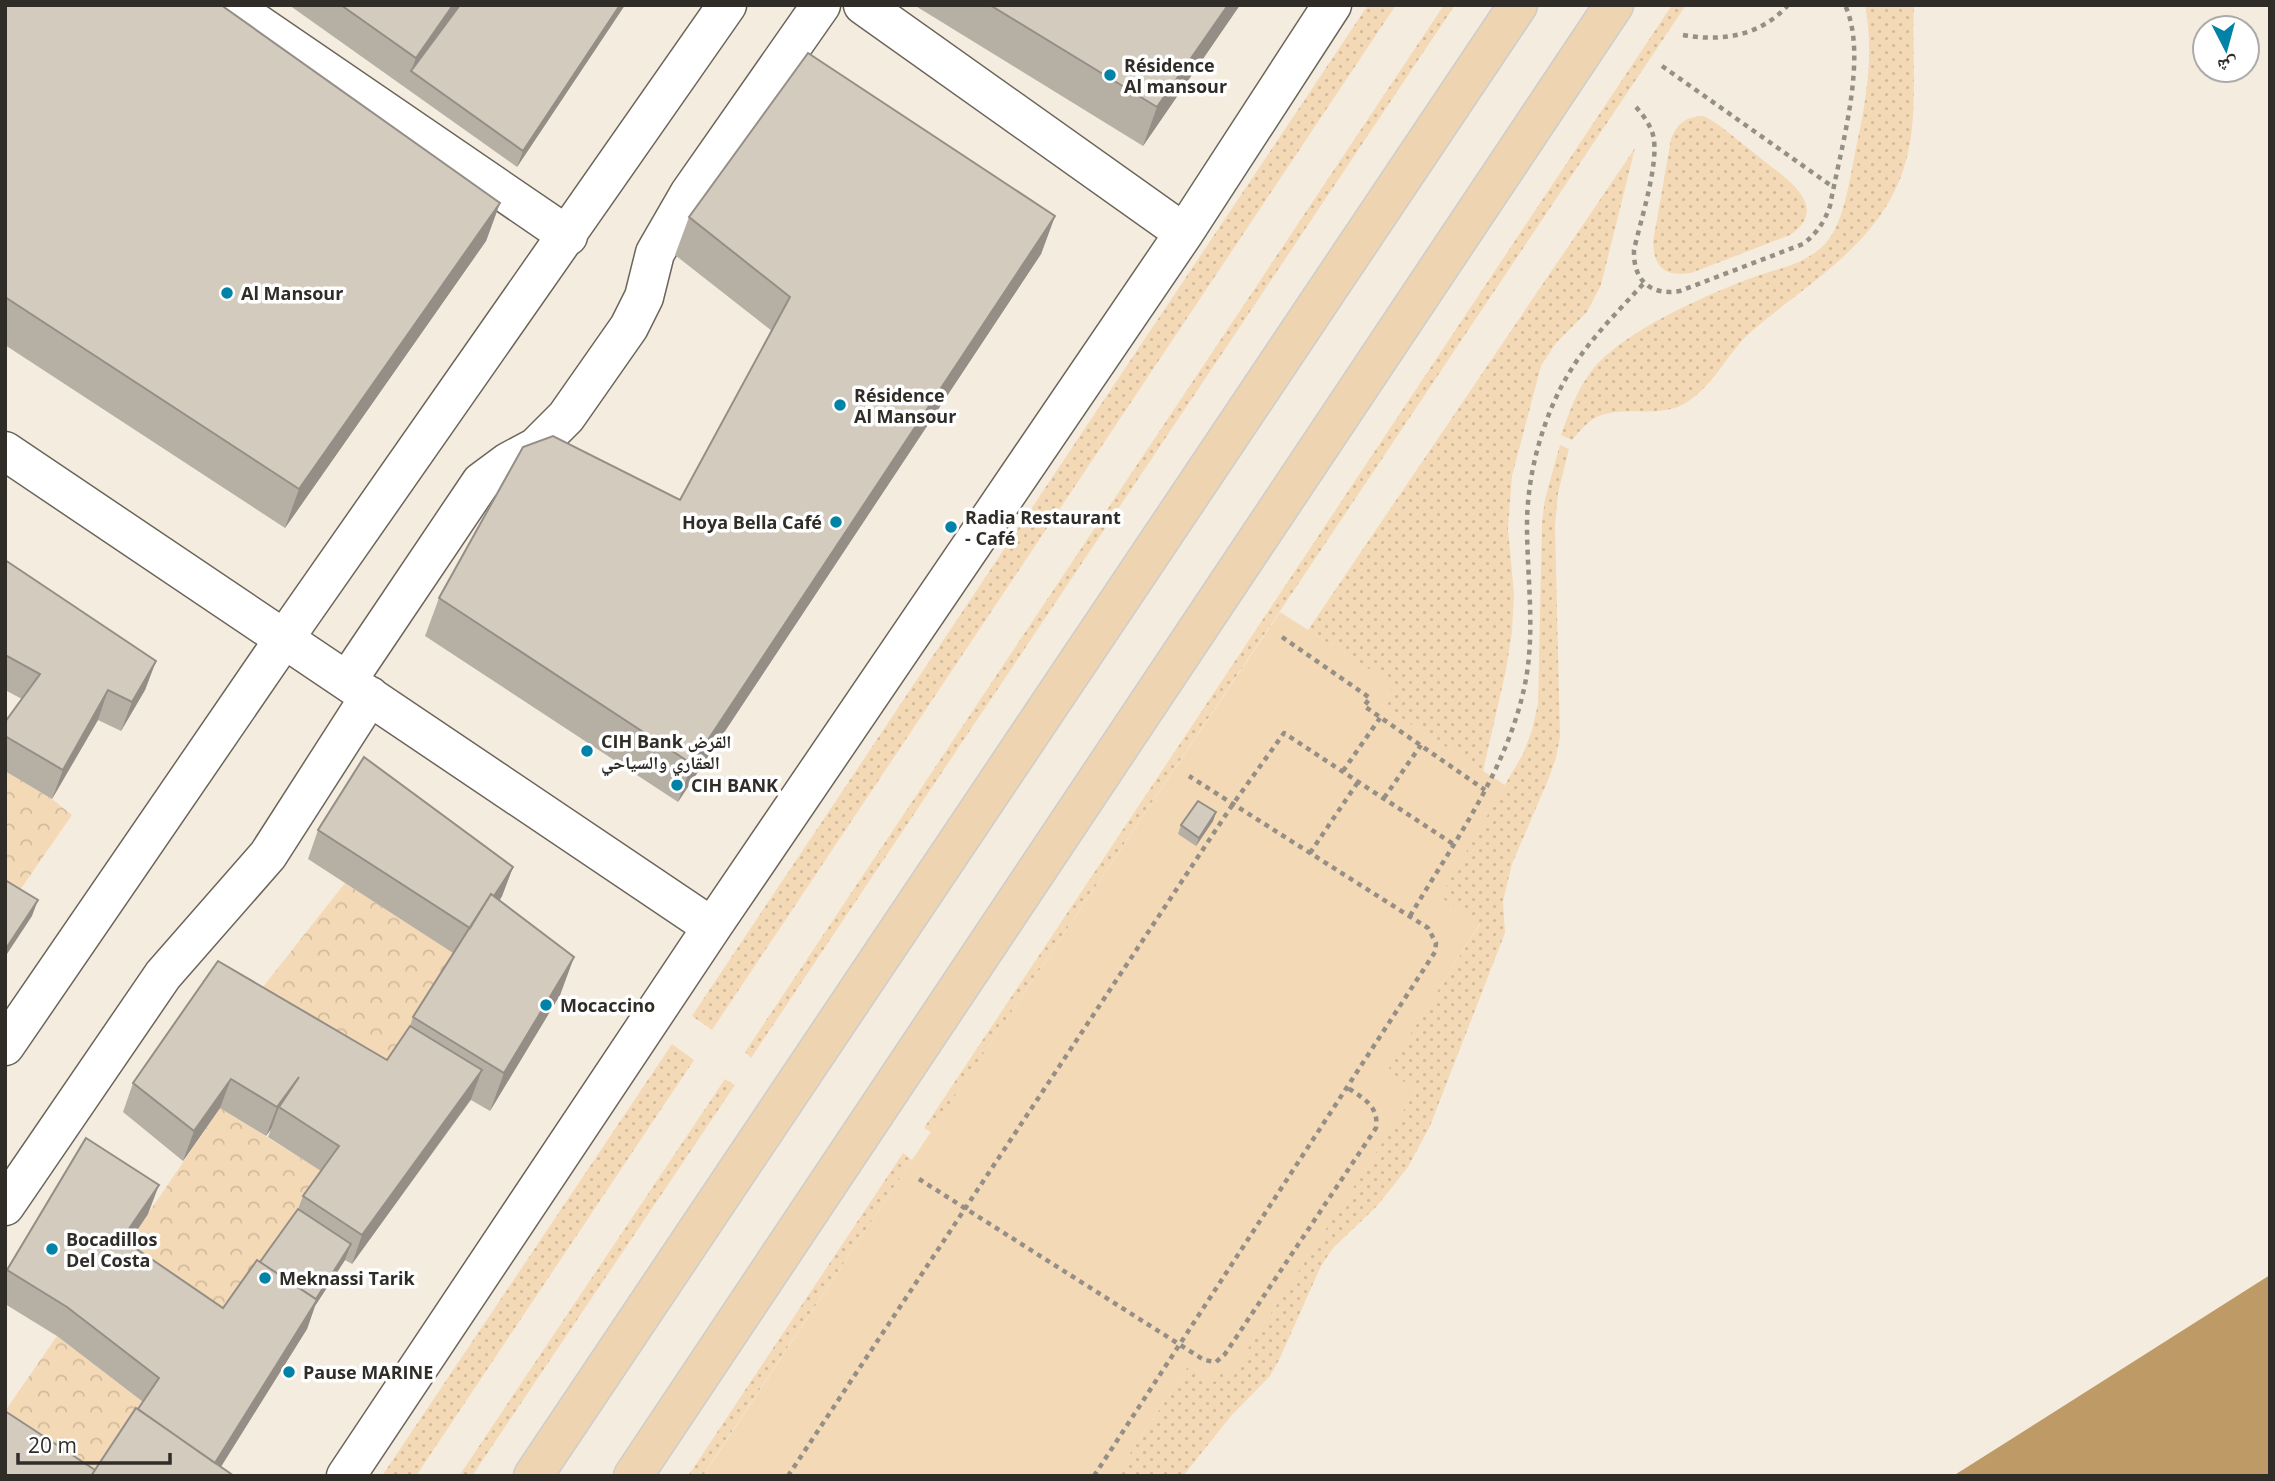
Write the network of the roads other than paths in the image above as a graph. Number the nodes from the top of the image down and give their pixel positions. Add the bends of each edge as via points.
1 (230, 5) edge
2 (727, 5) edge
3 (821, 5) edge
4 (863, 5) edge
5 (1332, 5) edge
6 (1518, 5) edge
7 (1614, 5) edge
8 (1184, 233) junction
9 (568, 236) junction
10 (5, 451) edge
11 (285, 639) junction
12 (358, 689) junction
13 (712, 927) junction
14 (5, 1046) edge
15 (5, 1206) edge
16 (346, 1476) edge
17 (533, 1476) edge
18 (633, 1476) edge

1 - 9 street
2 - 9 street
3 - 12 street via 689,194 655,253 644,296 629,327 566,417 536,447 481,482
4 - 8 street
5 - 8 street
6 - 17 main road
7 - 18 main road
8 - 13 street
9 - 11 street
10 - 11 street
11 - 12 street
11 - 14 street
12 - 13 street
12 - 15 street via 268,855 163,975
13 - 16 street

